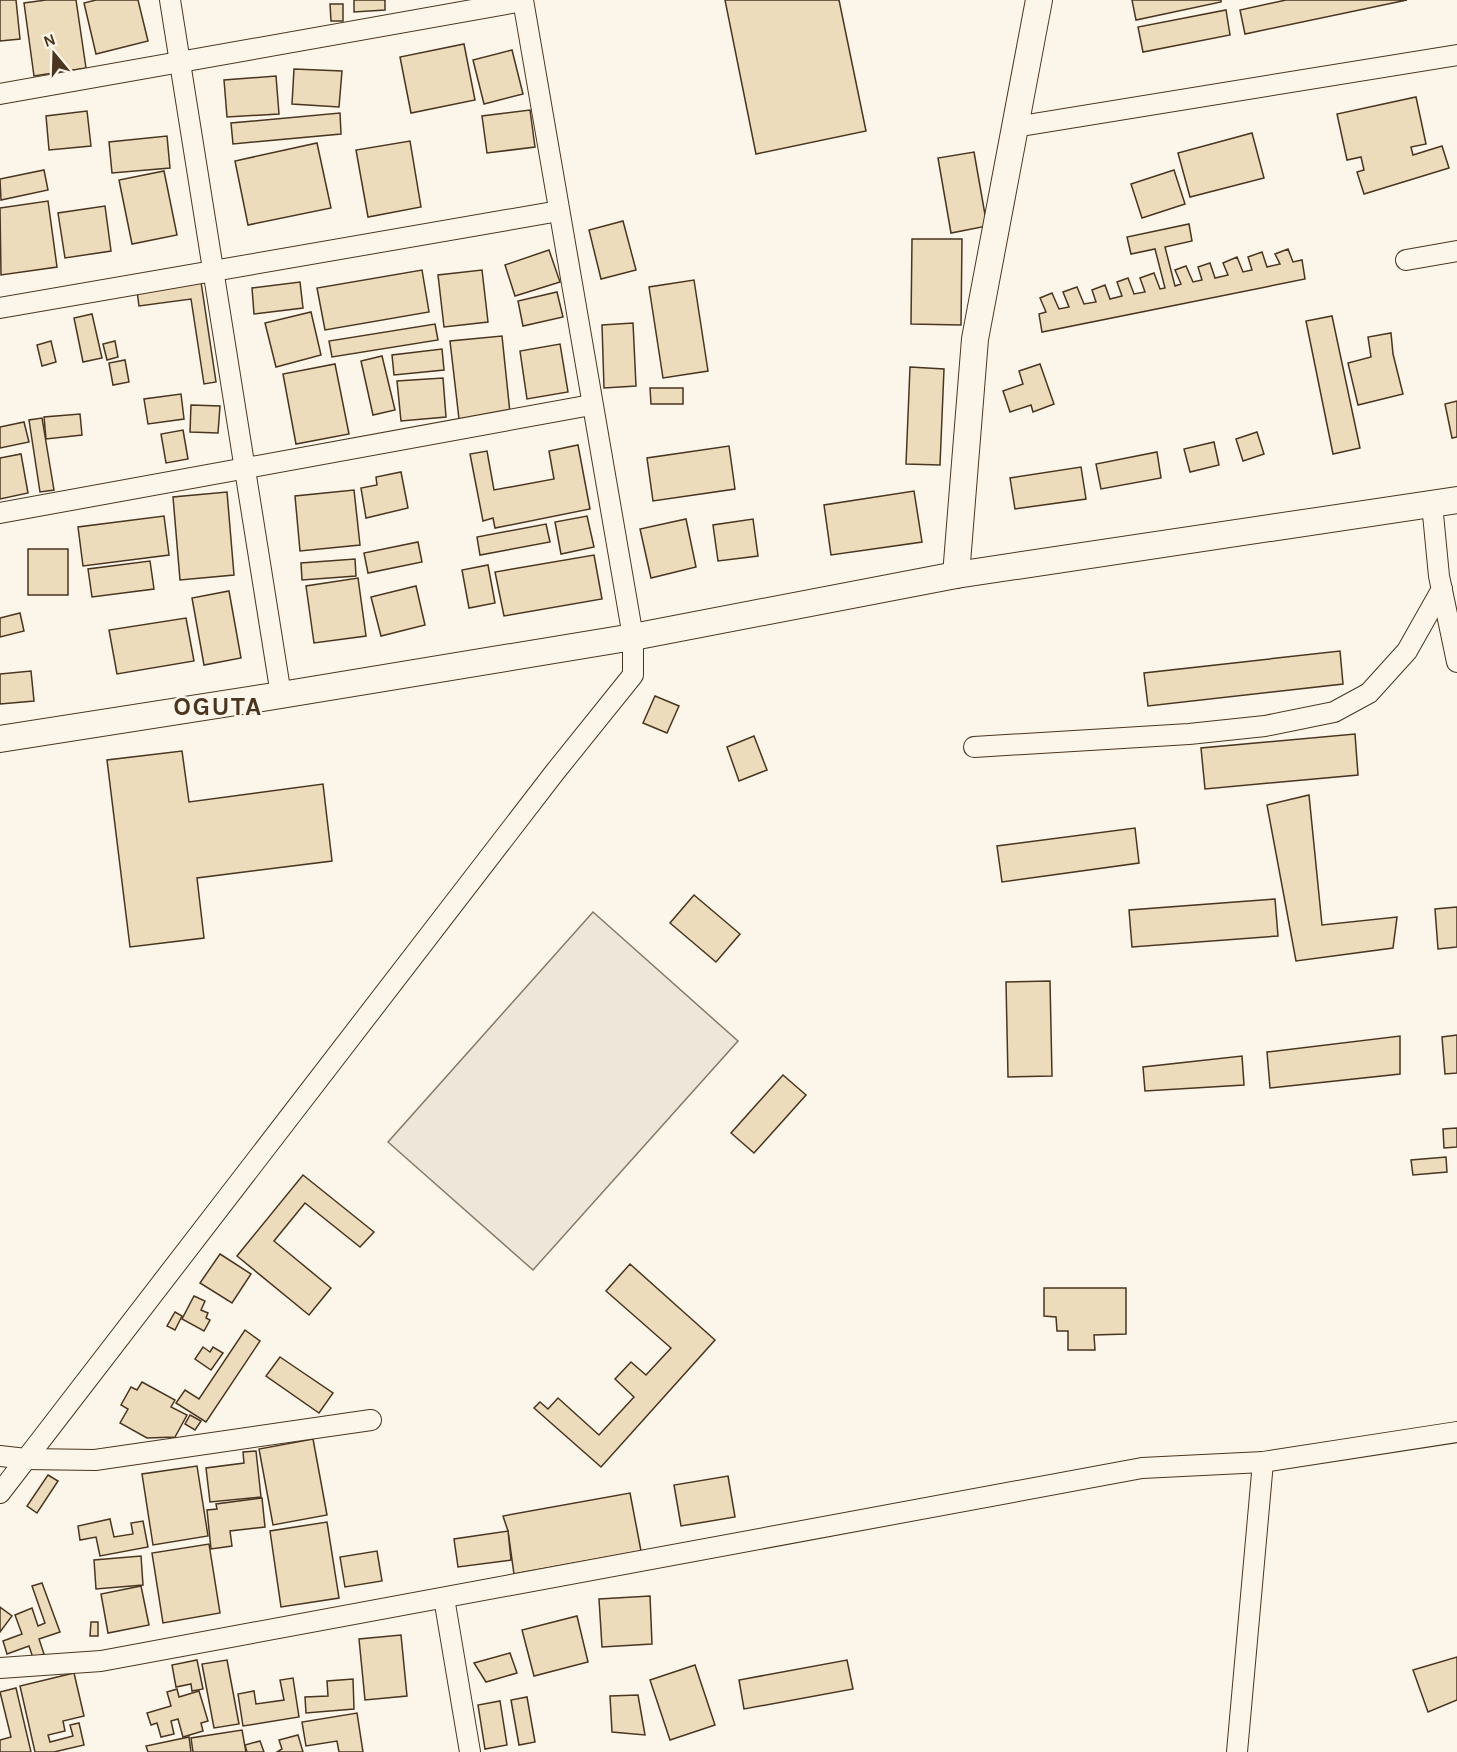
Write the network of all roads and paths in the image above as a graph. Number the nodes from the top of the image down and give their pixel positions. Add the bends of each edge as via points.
1 (170, 0) edge
2 (523, 0) edge
3 (1039, 0) edge
4 (1457, 55) edge
5 (180, 61) junction
6 (0, 94) edge
7 (1015, 127) junction
8 (559, 211) junction
9 (1457, 251) edge
10 (1406, 260) dead end
11 (214, 271) junction
12 (0, 308) edge
13 (591, 405) junction
14 (244, 468) junction
15 (1445, 502) edge
16 (0, 513) edge
17 (956, 575) junction
18 (1442, 589) junction
19 (633, 637) junction
20 (1457, 662) edge
21 (281, 695) junction
22 (0, 739) edge
23 (974, 747) dead end
24 (370, 1420) dead end
25 (1457, 1432) edge
26 (0, 1456) edge
27 (26, 1459) junction
28 (1263, 1462) junction
29 (0, 1493) edge
30 (444, 1598) junction
31 (0, 1668) edge
32 (470, 1752) edge
33 (1237, 1752) edge

1 - 5 street
2 - 5 street
2 - 8 street
3 - 7 street
4 - 7 street
5 - 6 street
5 - 11 street
7 - 17 street via 975,339
8 - 11 street
8 - 13 street
9 - 10 street
11 - 12 street
11 - 14 street
13 - 14 street
13 - 19 street
14 - 16 street
14 - 21 street
15 - 17 street
15 - 18 street
17 - 19 street
18 - 20 street
18 - 23 street via 1407,651 1369,693 1334,712 1265,726 1189,734
19 - 21 street
19 - 27 street via 633,675
21 - 22 street
24 - 27 street via 95,1460
25 - 28 street
26 - 27 street
27 - 29 street
28 - 30 street via 1142,1468
28 - 33 street
30 - 31 street via 101,1661
30 - 32 street

